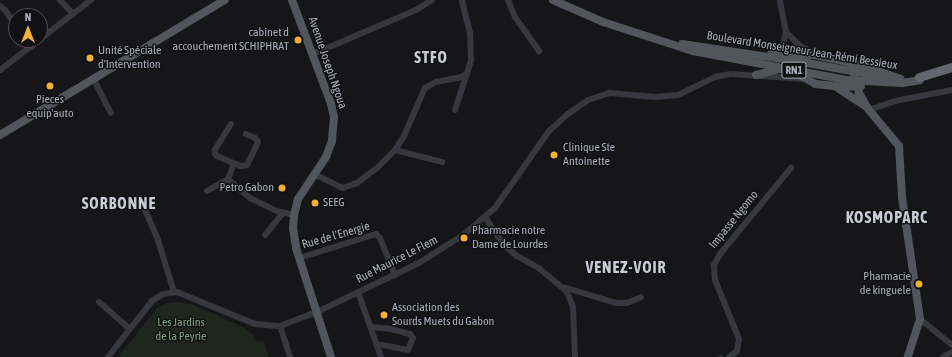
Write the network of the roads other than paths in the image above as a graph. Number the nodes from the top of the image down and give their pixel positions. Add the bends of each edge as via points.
1 (60, 0) edge
2 (91, 0) edge
3 (225, 0) edge
4 (292, 0) edge
5 (432, 0) edge
6 (462, 0) edge
7 (508, 0) edge
8 (553, 0) edge
9 (780, 0) edge
10 (0, 6) edge
11 (8, 14) edge
12 (72, 14) junction
13 (786, 32) junction
14 (48, 34) edge
15 (671, 44) junction
16 (31, 48) edge
17 (539, 51) dead end
18 (313, 54) junction
19 (773, 54) junction
20 (811, 54) junction
21 (752, 55) junction
22 (851, 63) junction
23 (790, 66) junction
24 (952, 67) edge
25 (0, 70) edge
26 (952, 71) edge
27 (854, 72) junction
28 (467, 74) junction
29 (756, 75) junction
30 (92, 78) junction
31 (804, 79) junction
32 (901, 79) junction
33 (920, 79) junction
34 (856, 84) junction
35 (833, 86) junction
36 (952, 90) edge
37 (868, 108) junction
38 (455, 110) dead end
39 (111, 113) dead end
40 (230, 124) dead end
41 (246, 134) dead end
42 (0, 135) edge
43 (395, 150) junction
44 (442, 162) dead end
45 (234, 163) junction
46 (791, 168) dead end
47 (314, 174) junction
48 (228, 179) junction
49 (207, 191) dead end
50 (140, 198) dead end
51 (283, 213) junction
52 (294, 214) junction
53 (485, 217) junction
54 (265, 235) dead end
55 (299, 258) junction
56 (395, 275) junction
57 (563, 287) junction
58 (174, 292) junction
59 (358, 292) junction
60 (641, 297) dead end
61 (99, 302) dead end
62 (317, 312) junction
63 (920, 319) junction
64 (280, 326) junction
65 (371, 327) junction
66 (130, 329) junction
67 (377, 344) junction
68 (952, 345) edge
69 (952, 352) edge
70 (108, 357) edge
71 (290, 357) edge
72 (331, 357) edge
73 (381, 357) edge
74 (575, 357) edge
75 (730, 357) edge
76 (908, 357) edge
77 (943, 357) edge

1 - 12 street
2 - 12 street
3 - 30 main road
4 - 18 main road, Avenue Joseph Ngoua
5 - 18 street
6 - 28 street via 470,34 471,60
7 - 17 street via 515,17
8 - 15 main road, Boulevard Monseigneur Jean-Rémi Bessieux / RN1 via 603,22
9 - 13 street
10 - 11 street
12 - 14 street
13 - 19 street via 783,44
13 - 20 street
15 - 21 main road, Boulevard Monseigneur Jean-Rémi Bessieux / RN1
15 - 23 main road, Boulevard Monseigneur Jean-Rémi Bessieux / RN1 via 692,51
16 - 25 street
18 - 47 main road, Avenue Joseph Ngoua via 331,104 334,124 329,149
19 - 20 main road
19 - 21 main road
20 - 22 main road
20 - 23 main road
21 - 23 main road, Boulevard Monseigneur Jean-Rémi Bessieux / RN1
22 - 27 main road
22 - 32 main road
23 - 27 main road, Boulevard Monseigneur Jean-Rémi Bessieux / RN1
23 - 29 main road
23 - 31 main road
23 - 34 main road, Boulevard Monseigneur Jean-Rémi Bessieux / RN1
24 - 33 highway, Boulevard Monseigneur Jean-Rémi Bessieux / RN1
26 - 33 highway, Boulevard Monseigneur Jean-Rémi Bessieux / RN1
27 - 32 main road, Boulevard Monseigneur Jean-Rémi Bessieux / RN1
27 - 34 main road
28 - 38 street
28 - 43 street via 436,82 425,88 404,136
29 - 31 street, Rue Maurice Le Flem
29 - 53 street, Rue Maurice Le Flem via 722,75 670,97 610,93 588,100 549,130 501,201
30 - 39 street
30 - 42 main road
31 - 35 main road via 815,84
32 - 33 main road, Boulevard Monseigneur Jean-Rémi Bessieux / RN1
33 - 34 main road, Boulevard Monseigneur Jean-Rémi Bessieux / RN1 via 902,83 889,81
34 - 35 main road
34 - 37 main road
35 - 37 main road
36 - 37 street
37 - 63 main road via 899,146 902,197
40 - 45 street via 215,153
41 - 45 street via 255,138 258,144 247,165
43 - 44 street
43 - 47 street via 368,176 347,188
45 - 48 street
46 - 75 street, Impasse Ngomo via 715,262 715,280 739,339 737,351
47 - 52 main road, Avenue Joseph Ngoua via 298,199
48 - 49 street
48 - 51 street via 246,196
50 - 58 street via 158,240
51 - 52 street
51 - 54 street
52 - 55 main road, Avenue Joseph Ngoua via 294,235
53 - 56 street, Rue Maurice Le Flem via 435,254
53 - 57 street via 503,244
55 - 56 street, Rue de l'Energie via 378,235
55 - 62 main road, Avenue Joseph Ngoua
56 - 59 street, Rue Maurice Le Flem
57 - 60 street via 616,303 627,303
57 - 74 street via 573,307
58 - 64 street via 255,324
58 - 66 street via 163,294 152,301
59 - 62 street, Rue Maurice Le Flem
59 - 65 street
61 - 66 street
62 - 64 street, Rue Maurice Le Flem
62 - 72 main road, Avenue Joseph Ngoua
63 - 68 street
63 - 76 main road
64 - 71 street
65 - 67 street
65 - 67 street via 391,329 410,334 413,338 408,350
66 - 70 street
67 - 73 street
69 - 77 street

